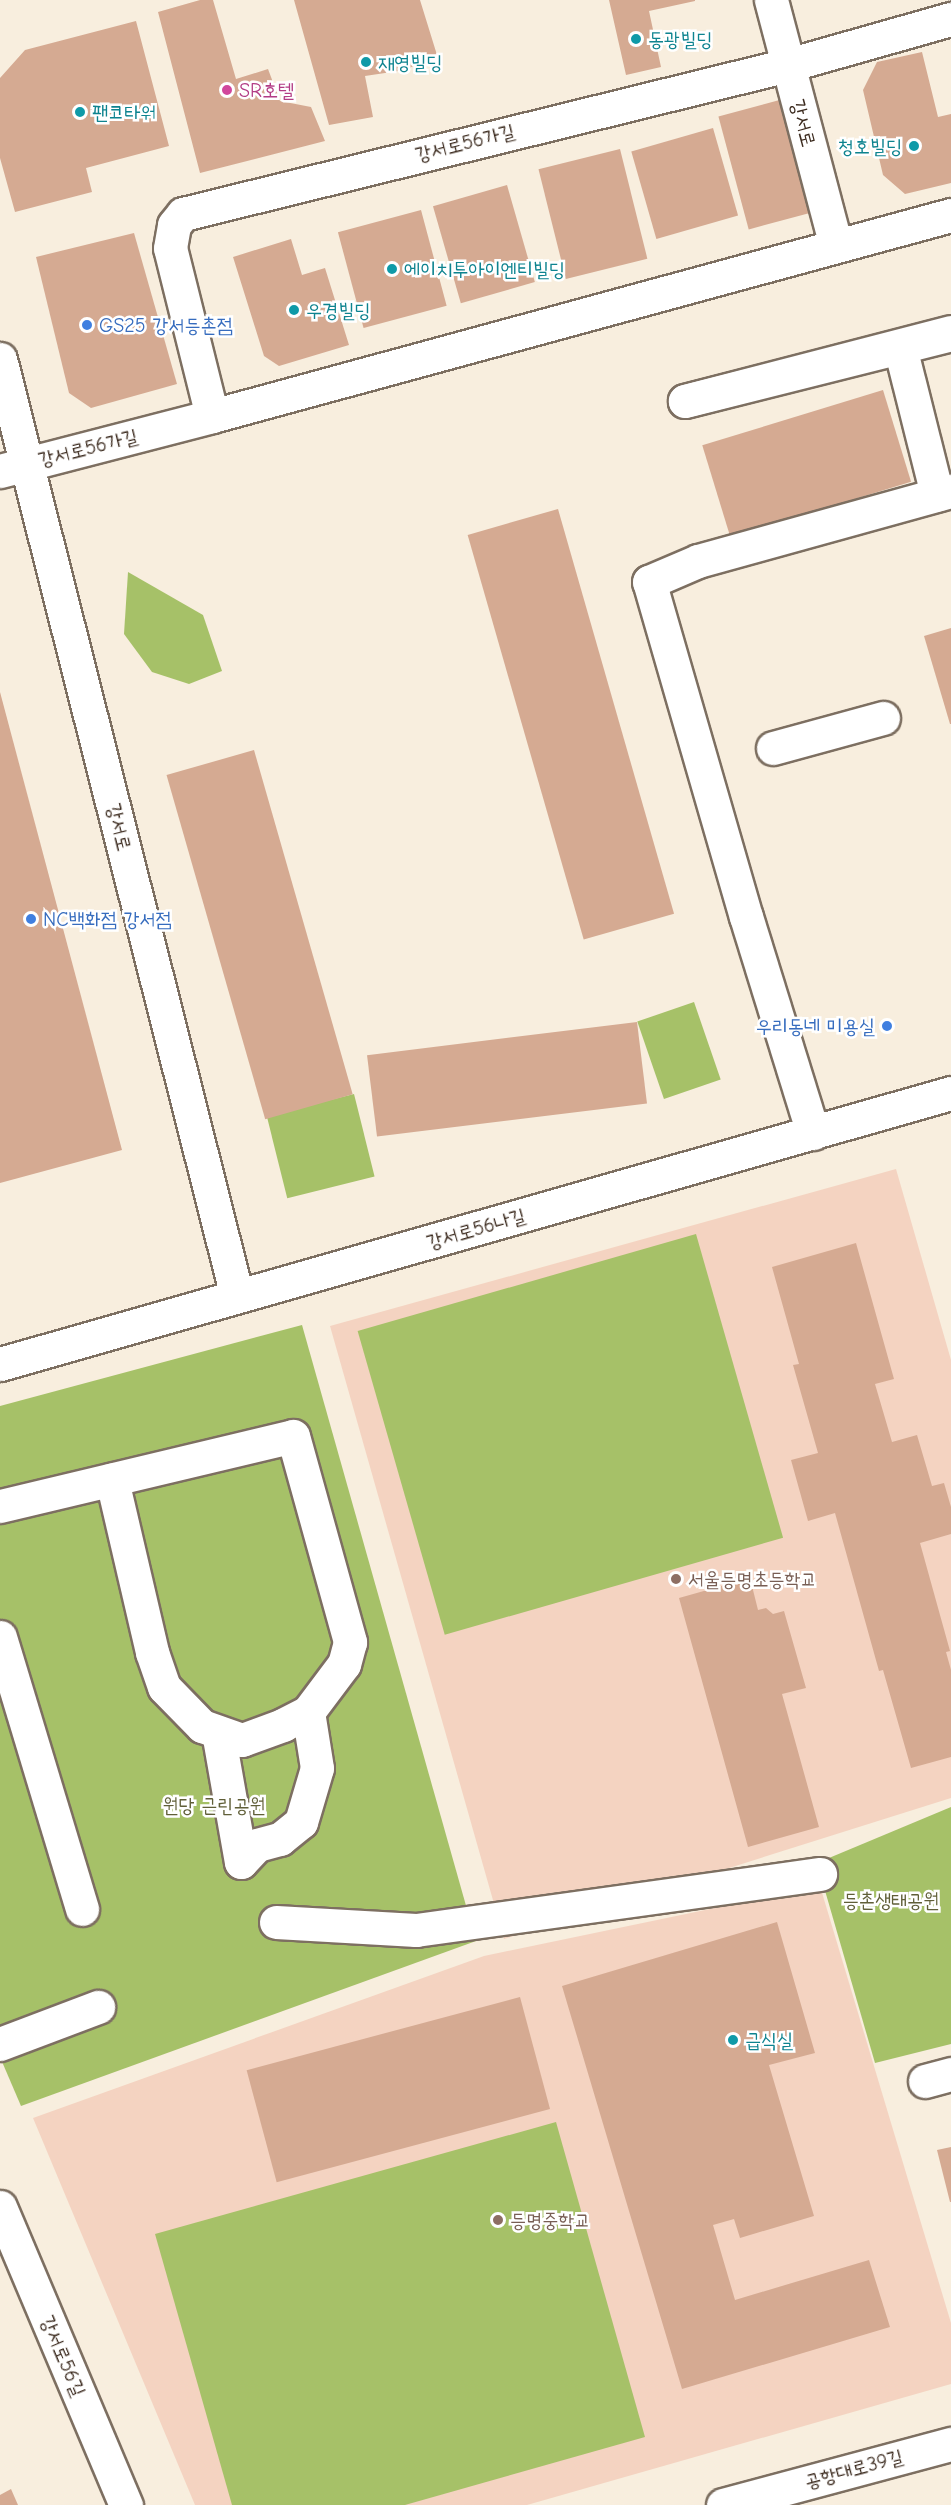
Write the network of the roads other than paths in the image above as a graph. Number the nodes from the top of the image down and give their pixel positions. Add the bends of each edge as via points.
1 (771, 0) edge
2 (951, 19) edge
3 (788, 65) junction
4 (951, 215) edge
5 (836, 246) junction
6 (951, 333) edge
7 (900, 347) junction
8 (0, 359) edge
9 (212, 417) junction
10 (14, 467) edge
11 (944, 493) edge
12 (883, 718) dead end
13 (773, 748) dead end
14 (951, 1093) edge
15 (813, 1132) junction
16 (237, 1296) junction
17 (0, 1364) edge
18 (112, 1480) junction
19 (0, 1506) edge
20 (0, 1637) edge
21 (308, 1712) junction
22 (218, 1732) junction
23 (820, 1874) dead end
24 (82, 1910) dead end
25 (276, 1922) dead end
26 (98, 2007) dead end
27 (0, 2044) edge
28 (0, 2207) edge
29 (951, 2444) edge
30 (765, 2499) edge
31 (126, 2505) edge
32 (723, 2505) edge

1 - 3 street, 강서로
2 - 3 street, 강서로56가길
3 - 5 street, 강서로
3 - 9 street, 강서로56가길 via 183,214 174,225 170,248
4 - 5 street, 강서로56가길
5 - 9 street, 강서로56가길
6 - 7 street
6 - 7 street via 685,401
7 - 11 street
8 - 10 street, 강서로
9 - 10 street, 강서로56가길
10 - 16 street, 강서로
11 - 15 street via 698,561 649,582
12 - 13 street
14 - 15 street, 강서로56나길
15 - 16 street, 강서로56나길
16 - 17 street, 강서로56나길
18 - 19 street
18 - 21 street via 293,1436 350,1642 344,1664
18 - 22 street via 152,1652 164,1687 202,1726
20 - 24 street
21 - 22 street via 242,1740
21 - 22 street via 317,1768 301,1822 280,1839 257,1845 241,1862
23 - 25 street via 416,1930
26 - 27 street
28 - 31 street, 강서로56길
29 - 30 street, 공항대로39길
30 - 32 street, 공항대로39길

